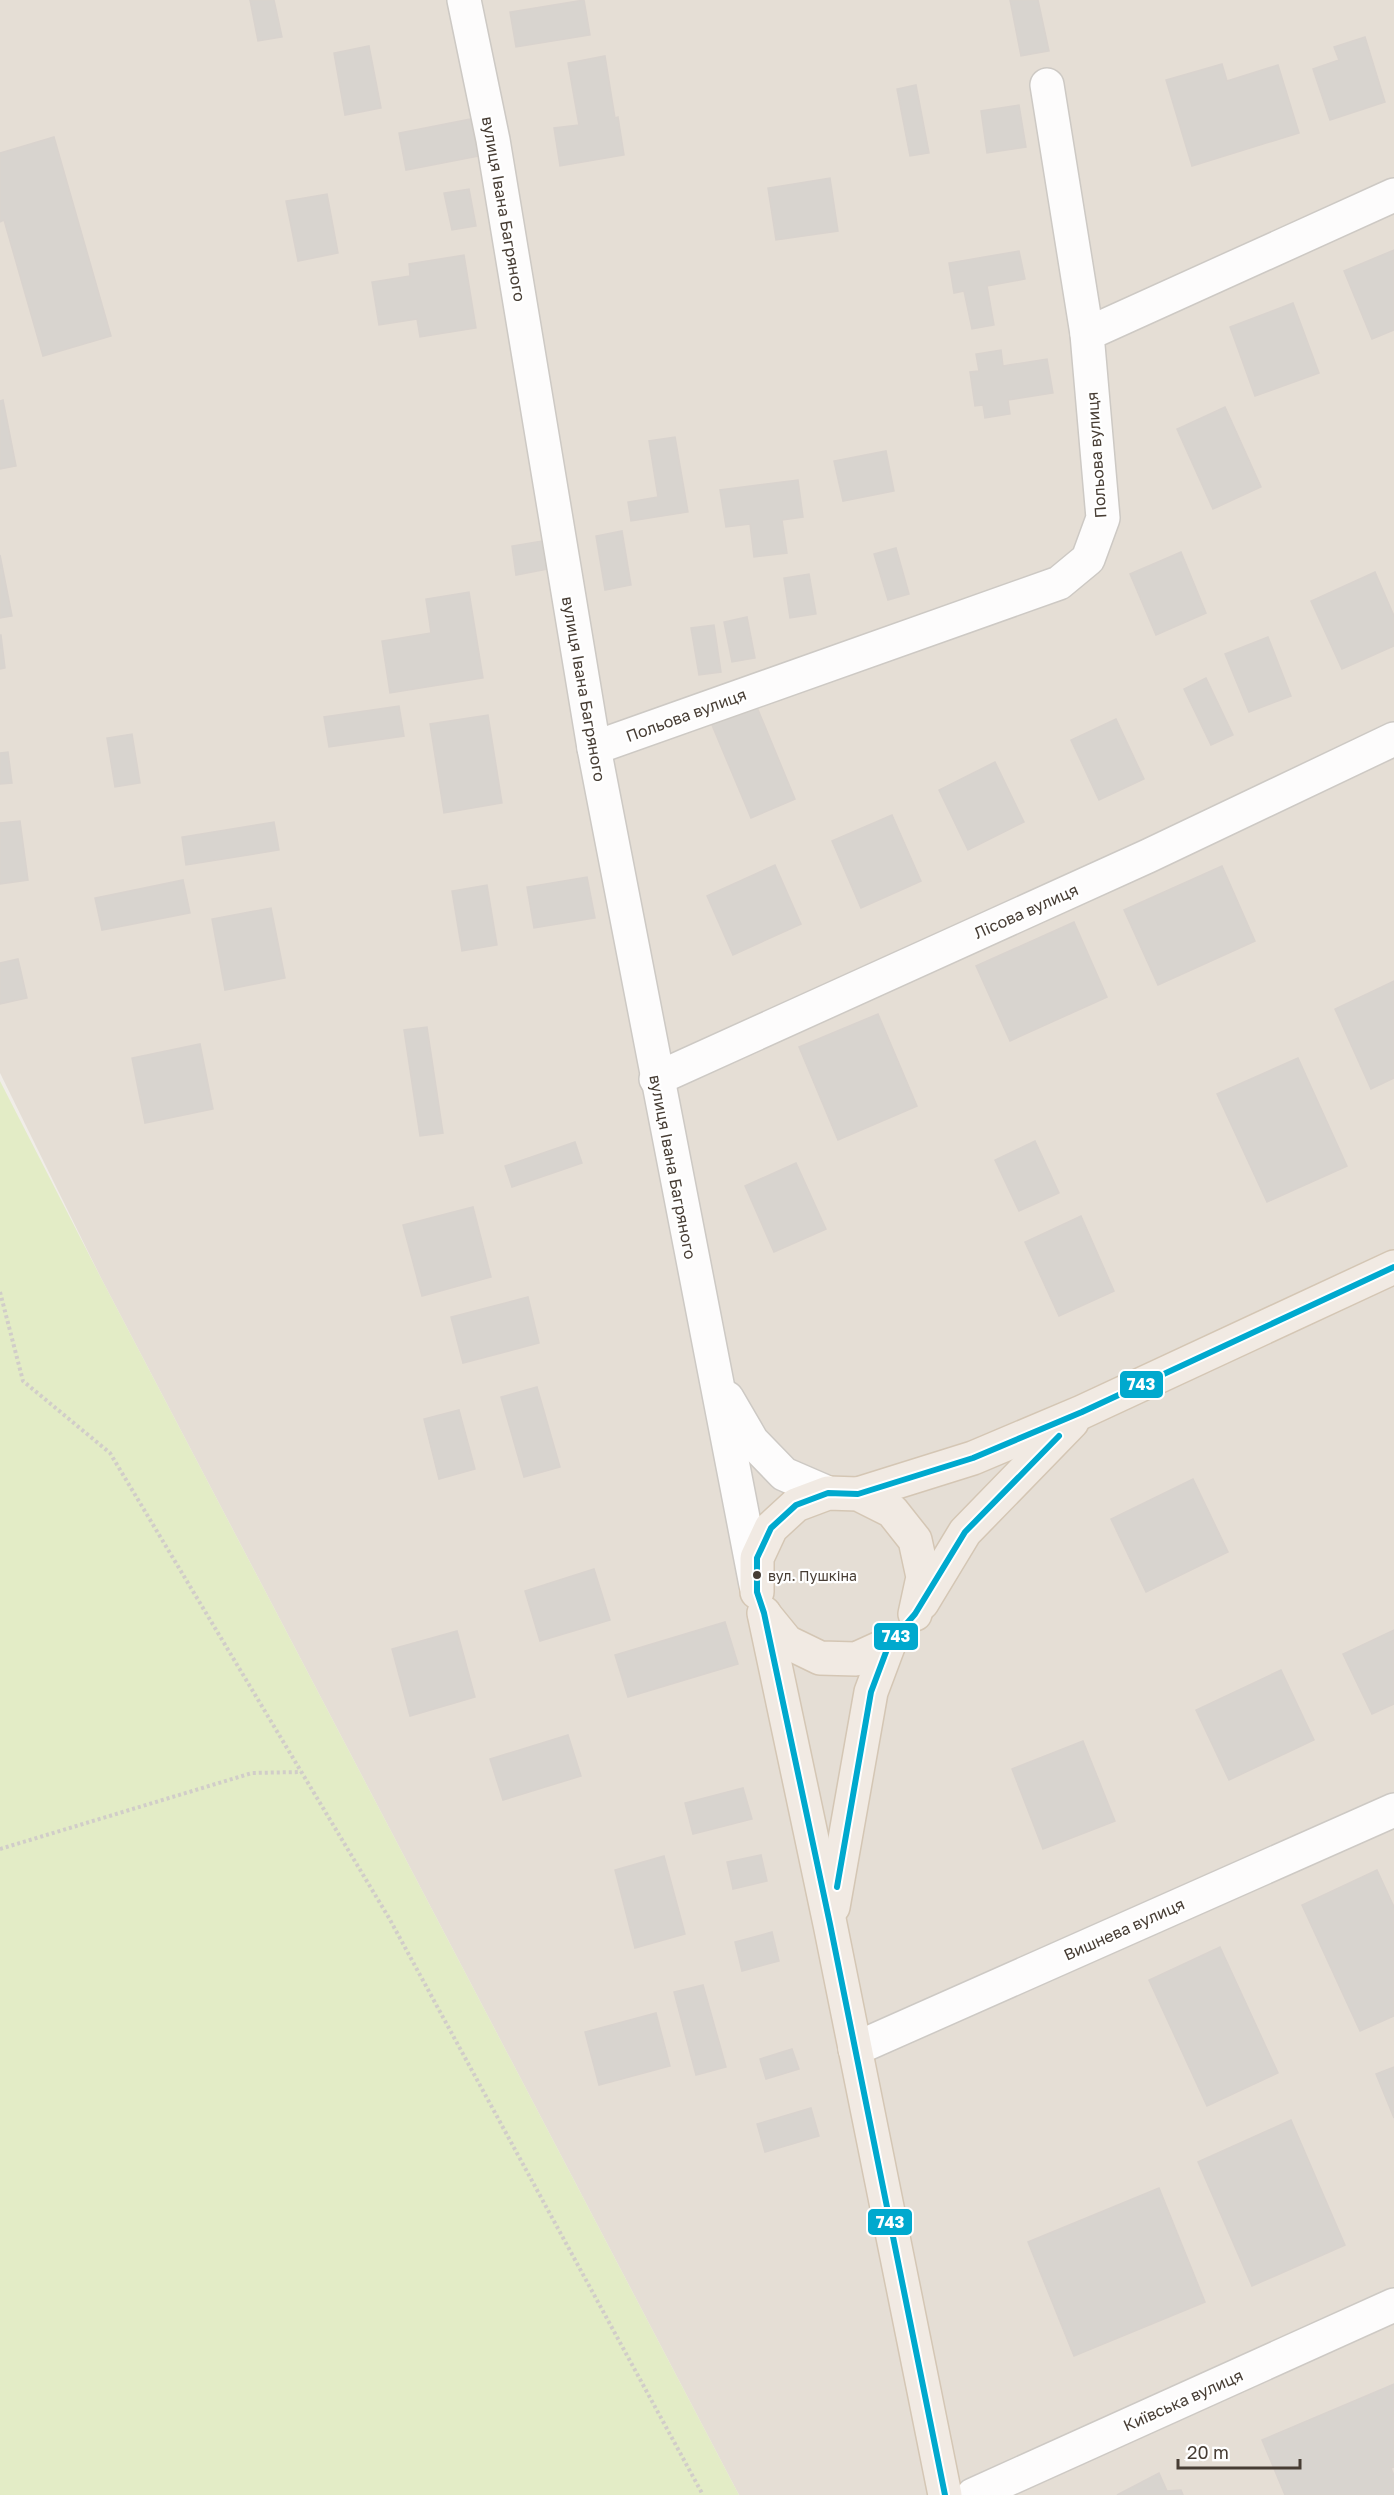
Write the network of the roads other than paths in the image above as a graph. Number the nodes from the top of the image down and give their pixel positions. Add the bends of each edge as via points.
1 (464, 0) edge
2 (1047, 85) dead end
3 (1394, 195) edge
4 (1087, 334) junction
5 (1394, 740) edge
6 (594, 748) junction
7 (656, 1079) junction
8 (1394, 1267) edge
9 (714, 1376) junction
10 (1082, 1413) junction
11 (843, 1494) junction
12 (761, 1603) junction
13 (915, 1614) junction
14 (890, 1644) junction
15 (1394, 1810) edge
16 (830, 1924) junction
17 (855, 2049) junction
18 (1394, 2305) edge
19 (945, 2495) edge
20 (972, 2495) edge

1 - 6 street, вулиця Івана Багряного via 493,140
2 - 4 street, Польова вулиця
3 - 4 street
4 - 6 street, Польова вулиця via 1103,518 1088,559 1059,583
5 - 7 street, Лісова вулиця
6 - 7 street, вулиця Івана Багряного
7 - 9 street, вулиця Івана Багряного
8 - 10 main road
9 - 11 street, вулиця Івана Багряного via 752,1441 784,1474
9 - 12 street, вулиця Івана Багряного
10 - 11 main road via 973,1458
10 - 13 main road via 964,1532
11 - 12 main road via 796,1505 771,1528 758,1558
11 - 13 main road via 892,1511 915,1540 923,1577
12 - 14 main road via 787,1642 820,1658 856,1659
12 - 16 main road, вулиця Івана Багряного
13 - 14 street
14 - 16 main road, вулиця Івана Багряного via 871,1692
15 - 17 street, Вишнева вулиця
16 - 17 main road, вулиця Івана Багряного
17 - 19 main road, вулиця Івана Багряного
18 - 20 street, Київська вулиця

